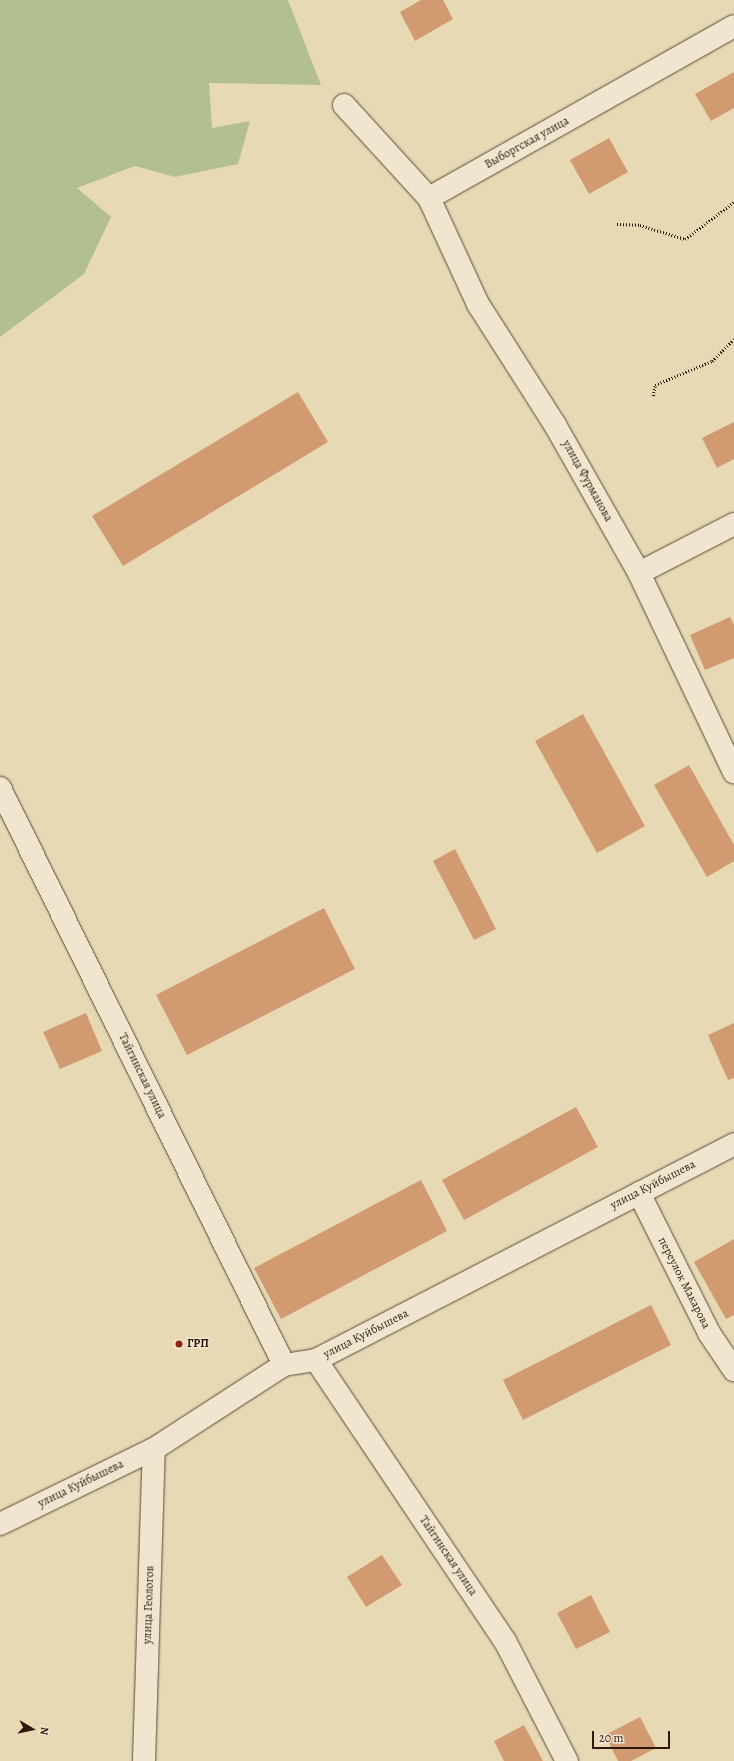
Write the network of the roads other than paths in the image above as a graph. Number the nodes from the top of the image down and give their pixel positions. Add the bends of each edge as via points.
1 (734, 26) edge
2 (344, 105) dead end
3 (429, 198) junction
4 (734, 524) edge
5 (639, 573) junction
6 (734, 772) edge
7 (0, 788) edge
8 (734, 1144) edge
9 (639, 1193) junction
10 (316, 1360) junction
11 (284, 1365) junction
12 (734, 1370) edge
13 (154, 1449) junction
14 (0, 1524) edge
15 (144, 1761) edge
16 (567, 1761) edge

1 - 3 street, Выборгская улица
2 - 3 street
3 - 5 street, улица Фурманова via 478,304 555,425
4 - 5 street
5 - 6 street, улица Фурманова
7 - 11 street, Тайгинская улица
8 - 9 street, улица Куйбышева
9 - 10 street, улица Куйбышева
9 - 12 street, переулок Макарова via 709,1333
10 - 11 street, улица Куйбышева
10 - 16 street, Тайгинская улица via 505,1641
11 - 13 street, улица Куйбышева
13 - 14 street, улица Куйбышева
13 - 15 street, улица Геологов

